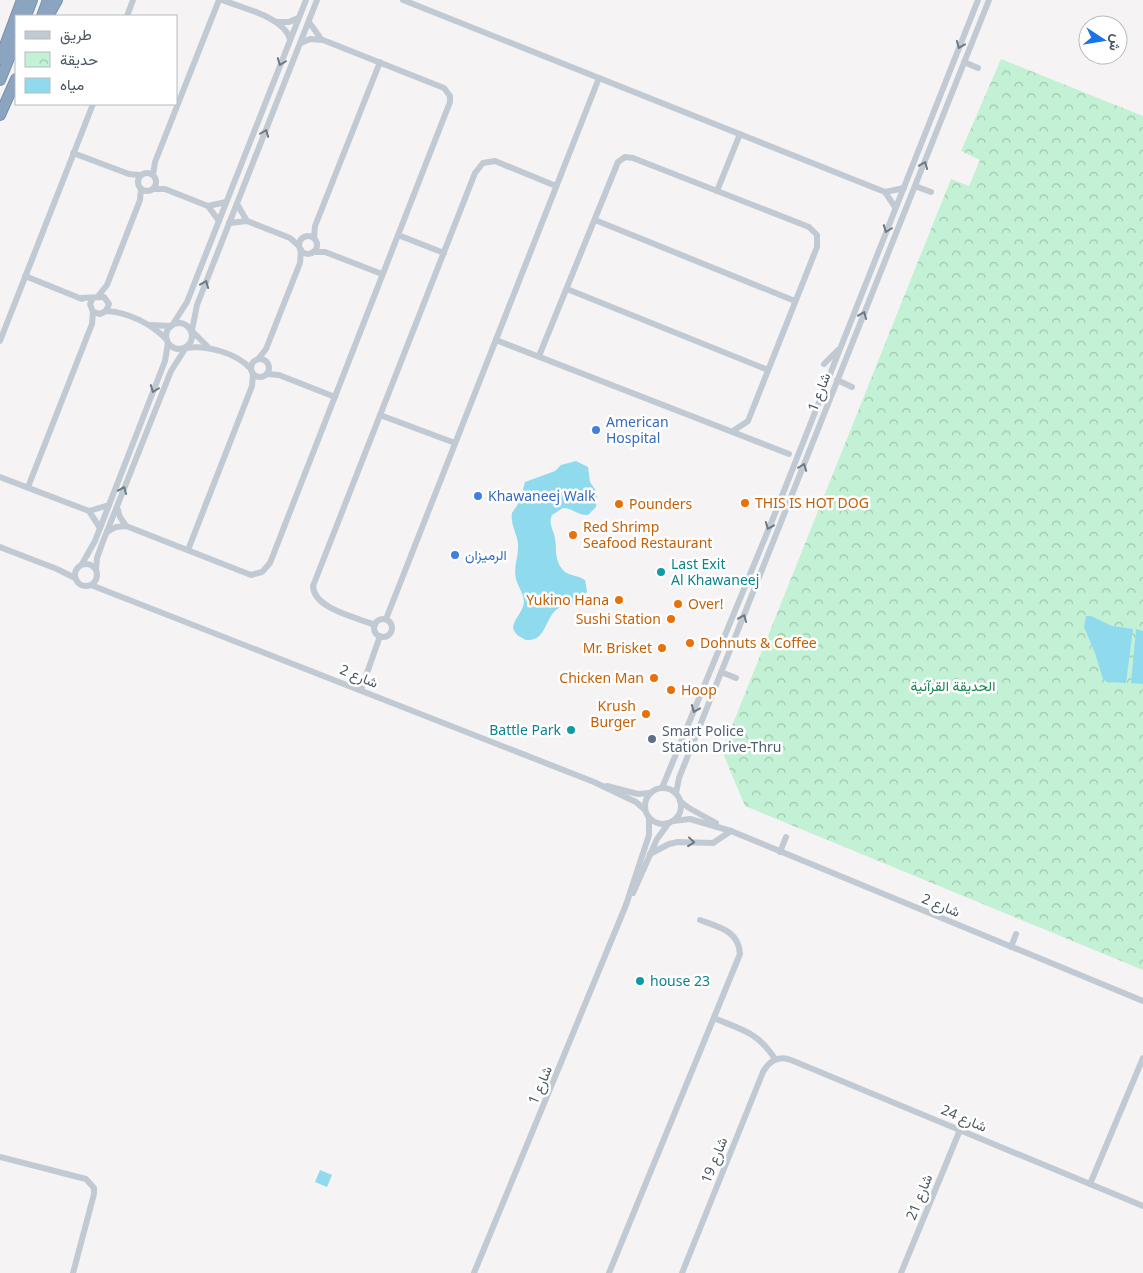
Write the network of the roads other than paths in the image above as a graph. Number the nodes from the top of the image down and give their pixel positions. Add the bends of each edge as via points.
1 (22, 0) edge
2 (32, 0) edge
3 (48, 0) edge
4 (57, 0) edge
5 (133, 0) edge
6 (221, 0) edge
7 (306, 0) edge
8 (317, 0) edge
9 (403, 0) edge
10 (978, 0) edge
11 (989, 0) edge
12 (16, 15) edge
13 (26, 15) edge
14 (42, 15) edge
15 (49, 15) edge
16 (127, 15) edge
17 (298, 18) junction
18 (15, 19) edge
19 (278, 22) junction
20 (309, 22) junction
21 (290, 39) junction
22 (321, 39) junction
23 (15, 43) edge
24 (301, 43) junction
25 (0, 59) edge
26 (380, 62) junction
27 (964, 62) junction
28 (978, 68) dead end
29 (599, 78) junction
30 (0, 80) edge
31 (15, 81) edge
32 (93, 105) edge
33 (0, 115) edge
34 (740, 134) junction
35 (74, 153) junction
36 (146, 179) junction
37 (556, 186) junction
38 (915, 186) junction
39 (904, 188) junction
40 (165, 189) junction
41 (151, 190) junction
42 (717, 191) junction
43 (885, 192) junction
44 (931, 192) dead end
45 (140, 200) junction
46 (226, 202) junction
47 (237, 204) junction
48 (208, 206) junction
49 (895, 207) junction
50 (247, 220) junction
51 (595, 220) junction
52 (219, 221) junction
53 (229, 223) junction
54 (315, 226) junction
55 (398, 235) junction
56 (304, 237) junction
57 (290, 238) junction
58 (315, 241) junction
59 (300, 248) junction
60 (325, 252) junction
61 (311, 253) junction
62 (444, 253) junction
63 (300, 263) junction
64 (382, 274) junction
65 (25, 276) junction
66 (567, 289) junction
67 (80, 298) junction
68 (102, 299) junction
69 (796, 301) junction
70 (91, 309) junction
71 (118, 312) junction
72 (103, 313) junction
73 (92, 324) junction
74 (149, 325) junction
75 (172, 325) junction
76 (192, 331) junction
77 (496, 340) junction
78 (0, 341) edge
79 (167, 342) junction
80 (185, 348) junction
81 (208, 348) junction
82 (266, 349) junction
83 (839, 350) junction
84 (539, 356) junction
85 (256, 359) junction
86 (243, 361) junction
87 (268, 363) junction
88 (824, 364) dead end
89 (768, 370) junction
90 (252, 371) junction
91 (264, 375) junction
92 (279, 376) junction
93 (837, 380) junction
94 (252, 386) junction
95 (852, 386) dead end
96 (335, 397) junction
97 (380, 415) junction
98 (748, 421) junction
99 (733, 432) junction
100 (751, 439) junction
101 (455, 443) junction
102 (788, 454) dead end
103 (0, 476) edge
104 (28, 487) junction
105 (109, 505) junction
106 (117, 506) junction
107 (89, 511) junction
108 (126, 526) junction
109 (100, 528) junction
110 (106, 532) junction
111 (0, 547) edge
112 (188, 550) junction
113 (80, 566) junction
114 (57, 569) junction
115 (97, 572) junction
116 (75, 578) junction
117 (91, 585) junction
118 (110, 591) junction
119 (386, 619) junction
120 (375, 625) junction
121 (380, 636) junction
122 (721, 672) junction
123 (736, 678) dead end
124 (359, 689) junction
125 (599, 784) junction
126 (662, 788) junction
127 (650, 794) junction
128 (676, 794) junction
129 (680, 801) junction
130 (645, 810) junction
131 (649, 819) junction
132 (671, 823) junction
133 (731, 831) junction
134 (786, 837) dead end
135 (780, 852) junction
136 (650, 854) junction
137 (626, 905) junction
138 (700, 920) dead end
139 (1016, 934) dead end
140 (1011, 947) junction
141 (1143, 1002) edge
142 (714, 1018) junction
143 (1143, 1058) edge
144 (775, 1059) junction
145 (960, 1130) junction
146 (0, 1157) edge
147 (1090, 1184) junction
148 (1143, 1206) edge
149 (73, 1273) edge
150 (474, 1273) edge
151 (609, 1273) edge
152 (682, 1273) edge
153 (901, 1273) edge

1 - 12 highway
2 - 13 highway
3 - 14 highway
4 - 15 highway
5 - 16 street
6 - 19 street
6 - 36 street
7 - 17 street
8 - 20 street
9 - 29 street
10 -> 39 street, شارع 1
11 - 27 street, شارع 1
17 - 19 street
17 - 21 street
18 - 25 highway
19 - 21 street
20 - 22 street
20 - 24 street
21 -> 46 street
22 - 24 street
22 - 26 street
23 - 30 highway
47 -> 24 street
26 - 54 street
26 - 55 street via 444,88 450,96 449,107
27 - 28 street
38 -> 27 street, شارع 1
29 - 34 street
29 - 37 street
31 - 33 highway
32 - 35 street
34 - 42 street
34 - 43 street
35 - 36 street
35 - 65 street
36 - 40 street
36 - 41 street
36 - 41 street
36 - 45 street
37 - 62 street via 495,161 483,163 475,173
37 - 77 street
38 - 44 street
93 -> 38 street, شارع 1
39 - 43 street
39 - 49 street, شارع 1
40 - 41 street
40 - 48 street
41 - 45 street
42 - 51 street via 625,157 618,162
42 - 69 street via 816,232 818,243
43 - 49 street
45 - 68 street
46 - 48 street
46 - 52 street
47 - 50 street
47 - 53 street
48 - 52 street
49 -> 83 street, شارع 1
50 - 53 street
50 - 57 street
51 - 66 street
51 - 69 street
52 - 75 street via 184,308
76 -> 53 street via 194,312
54 - 56 street
54 - 58 street
55 - 62 street
55 - 64 street
56 - 57 street
56 - 58 street
56 - 59 street
57 - 59 street
58 - 60 street
58 - 61 street
59 - 61 street
59 - 63 street
60 - 61 street
60 - 64 street
61 - 63 street
62 - 97 street
63 - 82 street
64 - 96 street
65 - 67 street
65 - 78 street
66 - 84 street
66 - 89 street
67 - 68 street
67 - 70 street
68 - 70 street
68 - 71 street
68 - 72 street
69 - 89 street
70 - 72 street
70 - 73 street
71 - 72 street
71 - 74 street
72 - 73 street
73 - 104 street
74 - 75 street
74 - 79 street
75 - 76 street via 184,323
75 - 79 street via 166,334
76 - 80 street via 192,341
76 - 81 street
77 - 84 street
77 - 101 street
79 - 80 street via 175,349
79 -> 105 street via 165,361
80 - 81 street
106 -> 80 street via 171,371
81 - 86 street
82 - 85 street
82 - 87 street
83 - 88 street
83 -> 126 street, شارع 1
84 - 99 street
85 - 86 street
85 - 87 street
85 - 90 street
86 - 90 street
87 - 91 street
87 - 92 street
89 - 98 street
90 - 91 street
90 - 94 street
91 - 92 street
91 - 94 street
92 - 96 street
93 - 95 street
122 -> 93 street, شارع 1
94 - 112 street
96 - 112 street via 267,568 251,575
97 - 101 street
97 - 120 street via 313,586 320,603
98 - 99 street
98 - 100 street
99 - 100 street
100 - 102 street
101 - 119 street
103 - 104 street
104 - 107 street
105 - 107 street
105 - 109 street
106 - 108 street
106 - 110 street
107 - 109 street
108 - 110 street
108 - 112 street
109 - 113 street via 89,555
110 - 115 street via 97,558
111 - 114 street
113 - 114 street
113 - 115 street via 91,565
113 - 116 street
114 - 116 street
115 - 117 street
115 - 118 street
116 - 117 street via 83,586
117 - 118 street, شارع 2
118 - 124 street, شارع 2
119 - 120 street
119 - 121 street via 391,622 392,630 386,636
120 - 121 street via 375,632
121 - 124 street
122 - 123 street
122 - 128 street, شارع 1 via 678,778
124 - 125 street, شارع 2
125 - 127 street, شارع 2
125 - 130 street, شارع 2 via 636,802
126 - 127 street
126 - 128 street
127 - 130 street
128 - 129 street
129 - 132 street via 680,812
129 - 133 street, شارع 2
130 - 131 street
131 - 132 street via 660,824
131 - 137 street, شارع 1 via 649,836
132 - 133 street, شارع 2 via 690,819
132 - 136 street, شارع 1 via 660,833
133 - 135 street, شارع 2
136 -> 133 street via 678,842 713,843
134 - 135 street
135 - 140 street, شارع 2
136 - 137 street, شارع 1
137 - 150 street, شارع 1
138 - 142 street via 730,932 740,946 737,962
139 - 140 street
140 - 141 street, شارع 2
142 - 144 street via 757,1036
142 - 151 street
143 - 147 street
144 - 145 street, شارع 24 via 787,1058
144 - 152 street, شارع 19 via 763,1072
145 - 147 street, شارع 24
145 - 153 street, شارع 21
146 - 149 street via 91,1183 94,1194
147 - 148 street, شارع 24

